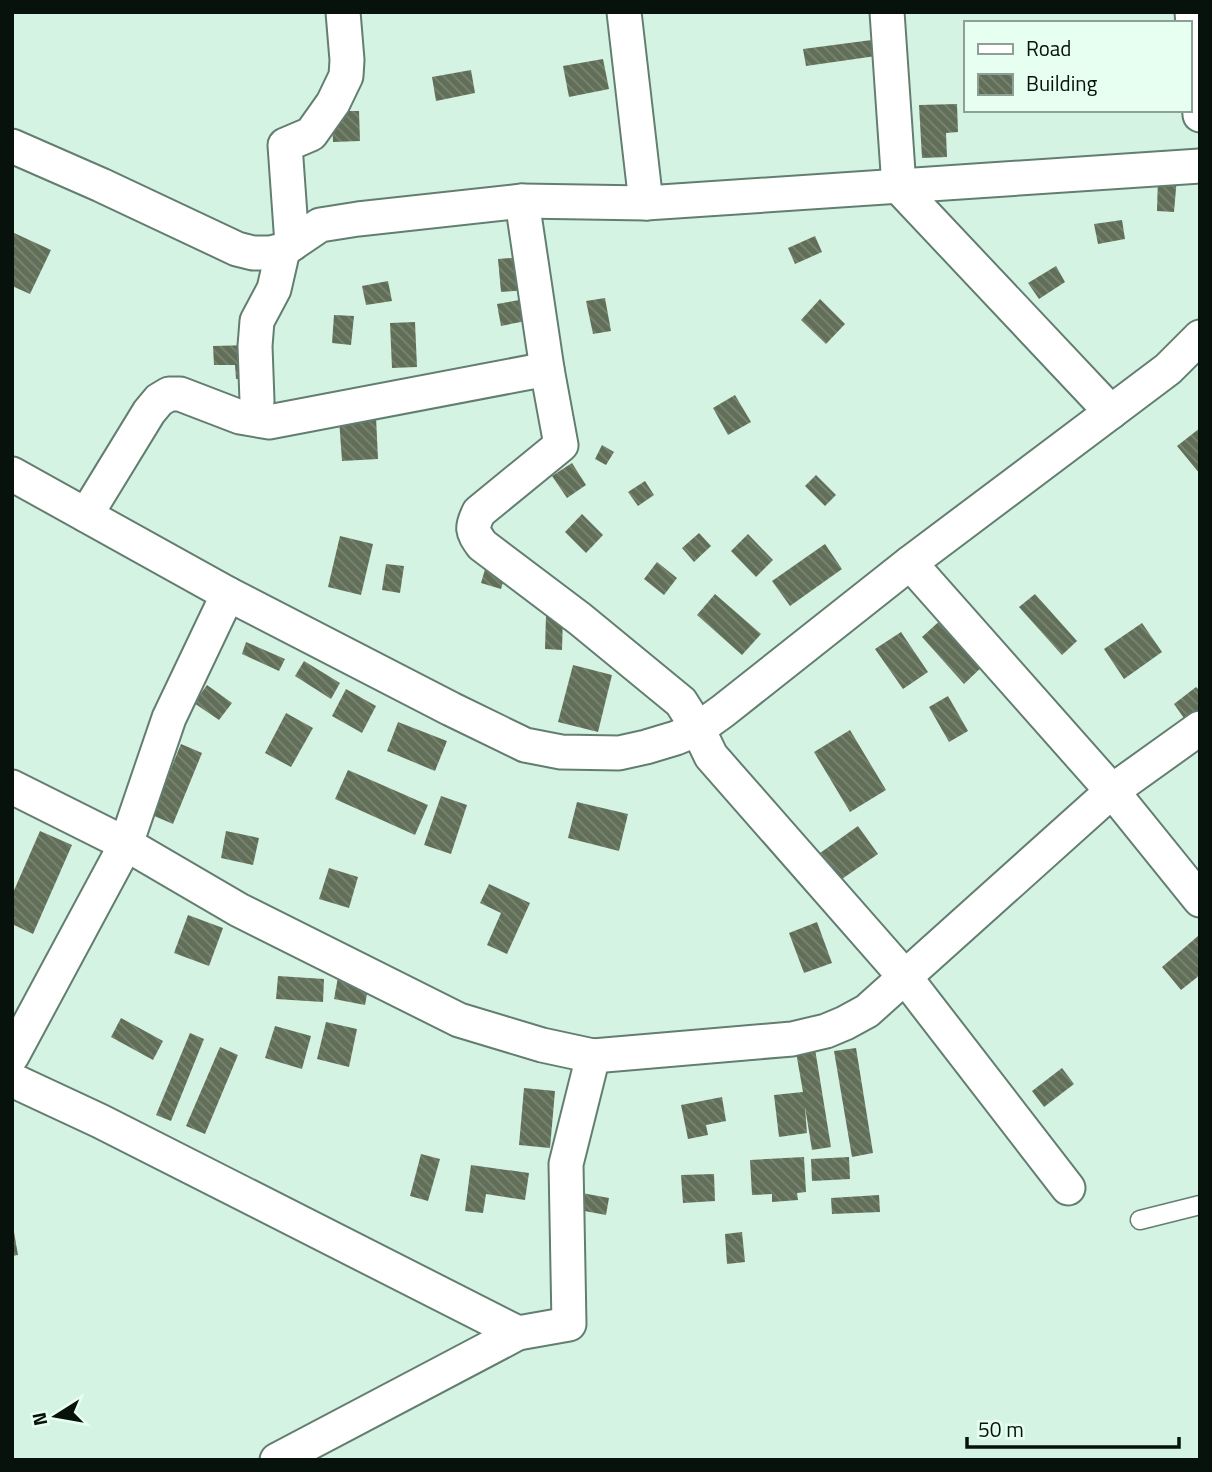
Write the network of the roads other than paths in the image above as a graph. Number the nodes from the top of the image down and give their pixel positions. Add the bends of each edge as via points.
1 (344, 12) edge
2 (624, 12) edge
3 (887, 12) edge
4 (1192, 12) edge
5 (1200, 115) edge
6 (12, 146) edge
7 (1200, 166) edge
8 (899, 187) junction
9 (522, 201) junction
10 (646, 204) junction
11 (288, 247) junction
12 (1200, 337) edge
13 (547, 369) junction
14 (257, 401) dead end
15 (1111, 412) junction
16 (12, 474) edge
17 (86, 515) junction
18 (911, 564) junction
19 (228, 594) junction
20 (1200, 727) edge
21 (698, 729) junction
22 (12, 787) edge
23 (1112, 791) junction
24 (126, 844) junction
25 (1200, 900) edge
26 (905, 977) junction
27 (12, 1056) edge
28 (593, 1056) junction
29 (12, 1080) edge
30 (1068, 1188) dead end
31 (1200, 1205) edge
32 (1140, 1220) dead end
33 (518, 1333) junction
34 (276, 1460) edge

1 - 11 street via 346,76 311,134 285,145
2 - 10 street
3 - 8 street
4 - 5 street
6 - 11 street via 237,249 270,253
7 - 8 street
8 - 10 street
8 - 15 street
9 - 10 street
9 - 11 street via 320,225
9 - 13 street
11 - 14 street via 257,321
12 - 15 street via 1168,369
13 - 17 street via 268,422 169,394 149,412
13 - 21 street via 561,445 479,512 474,533 482,545 681,702
15 - 18 street
16 - 17 street
17 - 19 street
18 - 21 street
18 - 23 street
19 - 21 street via 525,744 561,752 619,753
19 - 24 street via 169,718
20 - 23 street
21 - 26 street via 710,755
22 - 24 street
23 - 25 street
23 - 26 street
24 - 27 street
24 - 28 street via 239,910 459,1020
26 - 28 street via 867,1011 826,1031
26 - 30 street
28 - 33 street via 566,1164 569,1324
29 - 33 street
31 - 32 lane
33 - 34 street

